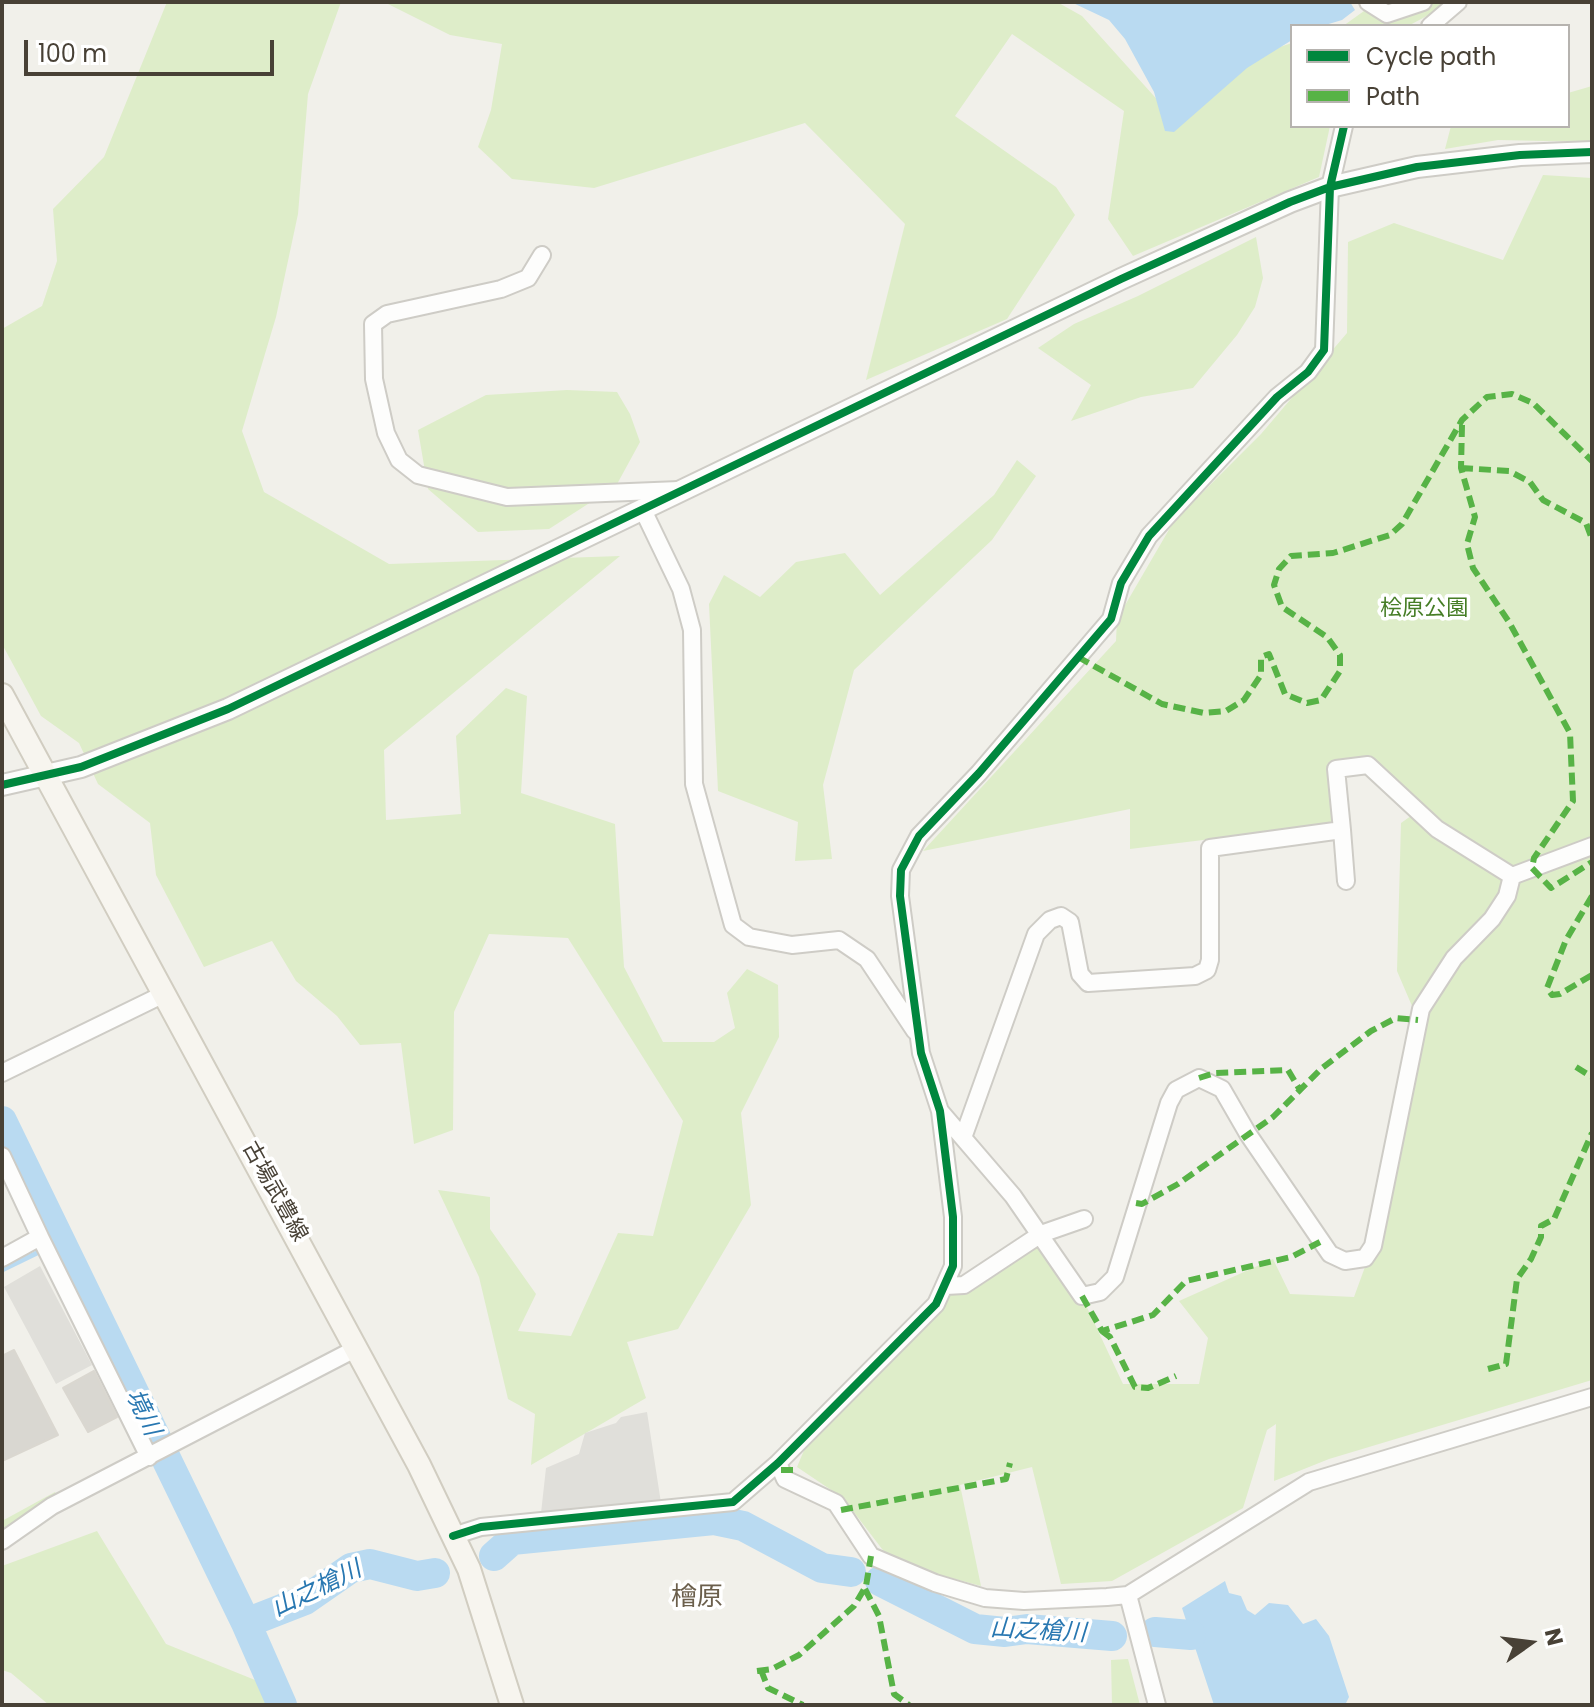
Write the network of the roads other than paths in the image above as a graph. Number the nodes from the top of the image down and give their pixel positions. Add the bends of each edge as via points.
1 (1368, 2) edge
2 (1423, 2) edge
3 (1458, 2) edge
4 (1432, 24) edge
5 (1344, 128) edge
6 (1592, 152) edge
7 (1330, 187) junction
8 (542, 255) dead end
9 (688, 489) junction
10 (642, 508) junction
11 (2, 695) edge
12 (45, 778) junction
13 (2, 785) edge
14 (1342, 830) junction
15 (1592, 846) edge
16 (1512, 876) junction
17 (1346, 881) dead end
18 (164, 994) junction
19 (918, 1035) junction
20 (2, 1073) edge
21 (940, 1111) junction
22 (965, 1139) junction
23 (2, 1156) edge
24 (948, 1179) junction
25 (1084, 1219) dead end
26 (1041, 1234) junction
27 (40, 1237) junction
28 (2, 1258) edge
29 (946, 1286) junction
30 (357, 1348) junction
31 (1592, 1397) edge
32 (150, 1456) junction
33 (778, 1463) junction
34 (453, 1536) junction
35 (2, 1541) edge
36 (1128, 1595) junction
37 (512, 1705) edge
38 (1157, 1705) edge

1 - 2 street via 1387,14
3 - 4 street
5 - 7 street
6 - 7 street via 1417,167
7 - 9 street via 1121,279
7 - 19 street via 1324,350 1149,536 1121,583 1111,619 919,836 901,870
8 - 9 street via 528,278 387,314 373,324 374,379 386,433 399,460 418,475 507,497
9 - 10 street
10 - 12 street via 228,709
10 - 19 street via 681,589 692,630 694,784 733,925 749,937 792,945 839,940 867,959
11 - 12 main road, 古場武豊線
12 - 13 street
12 - 18 main road, 古場武豊線
14 - 16 street via 1336,769 1368,765 1437,829
14 - 17 street
14 - 22 street via 1210,848 1210,960 1207,970 1195,976 1088,983 1080,974 1070,922 1061,916 1042,925
15 - 16 street
16 - 26 street via 1492,919 1454,958 1421,1009 1373,1246 1365,1258 1345,1261 1330,1254 1222,1089 1199,1078 1176,1090 1169,1103 1109,1285 1082,1296
18 - 20 street
18 - 30 main road, 古場武豊線
19 - 21 street
21 - 22 street
21 - 24 street
22 - 24 street via 958,1166
22 - 26 street
23 - 27 street
24 - 29 street via 955,1243
25 - 26 street
26 - 29 street via 978,1278
27 - 28 street
27 - 32 street
29 - 33 street via 936,1304
30 - 32 street
30 - 34 main road, 古場武豊線
31 - 36 street via 1309,1482
32 - 35 street via 52,1506
33 - 34 street via 733,1502 481,1527
33 - 36 street via 785,1479 836,1503 871,1556 935,1583 985,1598 1024,1601
34 - 37 main road, 古場武豊線 via 469,1569
36 - 38 street

